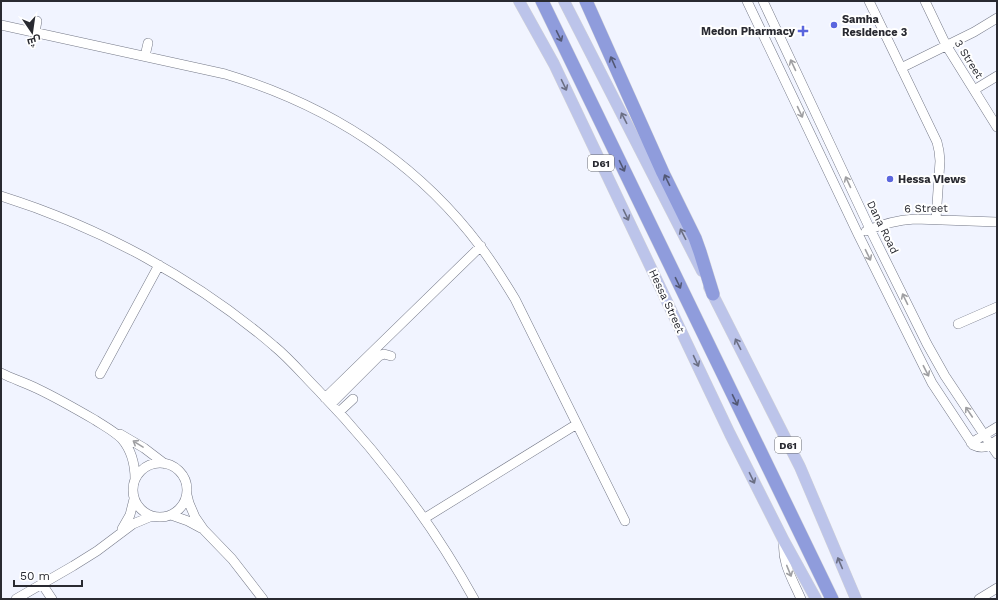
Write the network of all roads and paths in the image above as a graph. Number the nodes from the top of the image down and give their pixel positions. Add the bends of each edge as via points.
1 (519, 1) edge
2 (542, 1) edge
3 (564, 1) edge
4 (586, 1) edge
5 (747, 1) edge
6 (763, 1) edge
7 (869, 1) edge
8 (925, 1) edge
9 (997, 18) edge
10 (37, 21) dead end
11 (1, 25) edge
12 (35, 32) junction
13 (148, 44) dead end
14 (946, 45) junction
15 (145, 56) junction
16 (901, 68) junction
17 (997, 76) edge
18 (974, 90) junction
19 (997, 127) edge
20 (1, 196) edge
21 (936, 219) junction
22 (997, 222) edge
23 (870, 229) junction
24 (858, 234) junction
25 (481, 246) junction
26 (158, 265) junction
27 (713, 294) junction
28 (997, 307) edge
29 (958, 324) dead end
30 (391, 356) dead end
31 (1, 373) edge
32 (100, 374) dead end
33 (354, 399) dead end
34 (328, 401) junction
35 (339, 412) junction
36 (577, 424) junction
37 (997, 427) edge
38 (109, 429) junction
39 (984, 435) junction
40 (994, 442) edge
41 (970, 443) junction
42 (997, 454) edge
43 (165, 464) junction
44 (135, 479) junction
45 (187, 495) junction
46 (134, 499) junction
47 (171, 515) junction
48 (152, 516) junction
49 (425, 518) junction
50 (625, 520) dead end
51 (204, 530) junction
52 (116, 536) junction
53 (784, 541) junction
54 (42, 584) junction
55 (997, 588) edge
56 (16, 599) edge
57 (52, 599) edge
58 (263, 599) edge
59 (474, 599) edge
60 (801, 599) edge
61 (816, 599) edge
62 (832, 599) edge
63 (856, 599) edge
64 (979, 599) edge

1 -> 53 main road, Hessa Street / D61 via 554,64
2 -> 62 highway
27 -> 3 main road, D61
27 -> 4 highway via 695,238
5 -> 24 street
23 -> 6 street, Dana Road
7 - 16 street
8 - 14 street, 3 Street
9 - 14 street
10 - 12 street
11 - 12 street
12 - 15 street
13 - 15 street
14 - 16 street
14 - 18 street, 3 Street
15 - 25 street via 248,81 292,98 334,119 374,144 412,173 446,206
16 - 21 street via 937,142 940,161
17 - 18 street
18 - 19 street, 3 Street
20 - 26 street via 87,229
21 - 22 street, 6 Street
21 - 23 street, 6 Street via 904,220
23 - 24 street, 6 Street
39 -> 23 street, Dana Road via 927,344
24 -> 41 street via 932,383
25 - 34 street
25 - 36 street via 515,299
26 - 32 street
26 - 34 street via 219,304 276,347
63 -> 27 main road, D61 via 800,467
28 - 29 street
30 - 34 street via 379,356 352,388
31 - 38 street via 62,401
33 - 35 street
34 - 35 street
35 - 49 street via 381,460
36 - 49 street
36 - 50 street
37 - 39 street
43 -> 38 street via 138,444
38 - 44 street via 122,440 131,454
39 - 40 street, Dana Road
39 - 41 street
40 - 41 street via 980,448
40 - 42 street, Dana Road
43 - 44 street via 149,465
43 - 45 street via 180,473 186,483
44 - 46 street
45 - 47 street via 177,512
45 - 51 street via 195,517
46 - 48 street via 141,510
46 - 52 street via 130,515
47 - 48 street
47 - 51 street
48 - 52 street via 133,524
49 - 59 street
51 - 58 street via 236,564
52 - 54 street via 79,563
53 -> 60 street via 786,565
53 - 61 main road, Hessa Street / D61
54 - 56 street
54 - 57 street
55 - 64 street

